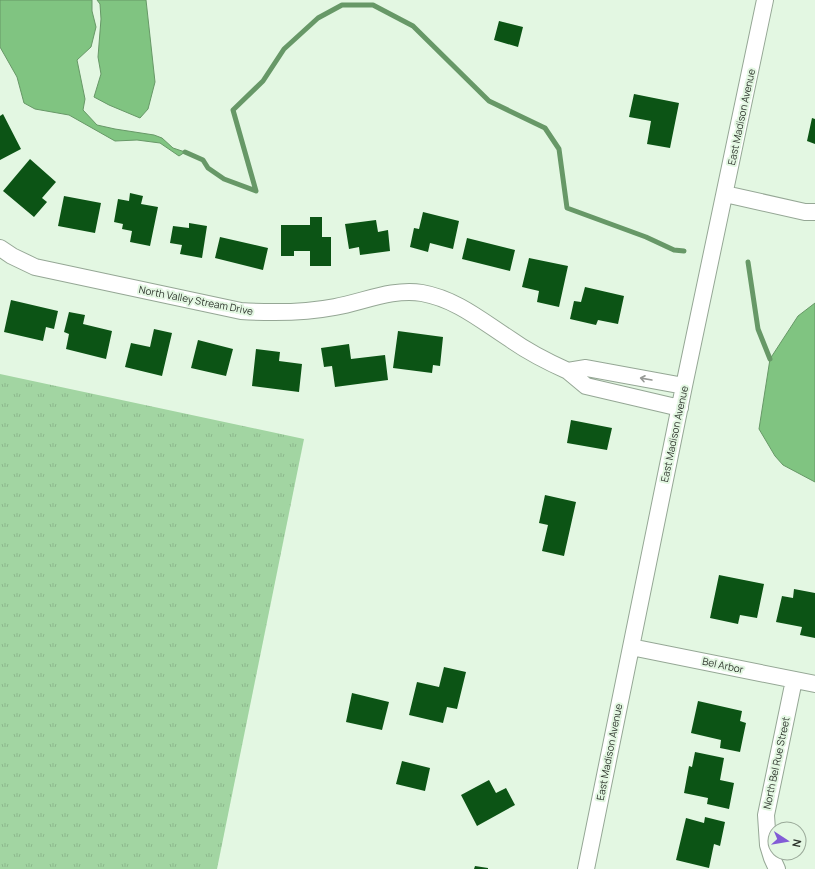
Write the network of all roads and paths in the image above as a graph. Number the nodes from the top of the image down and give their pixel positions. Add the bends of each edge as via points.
1 (765, 0) edge
2 (725, 194) junction
3 (815, 212) edge
4 (0, 248) edge
5 (568, 371) junction
6 (684, 386) junction
7 (680, 408) junction
8 (631, 647) junction
9 (794, 680) junction
10 (815, 684) edge
11 (586, 869) edge
12 (777, 869) edge

1 - 2 street, East Madison Avenue
2 - 3 street
2 - 6 street, East Madison Avenue
4 - 5 street, North Valley Stream Drive via 35,266 241,311 272,313 316,310 386,295 421,293 443,298 463,308 512,341
6 -> 5 street via 586,368
5 - 7 street, North Valley Stream Drive via 586,386
6 - 7 street, East Madison Avenue
7 - 8 street, East Madison Avenue
8 - 9 street, Bel Arbor
8 - 11 street, East Madison Avenue
9 - 10 street, Bel Arbor
9 - 12 street, North Bel Rue Street via 766,815 768,845

